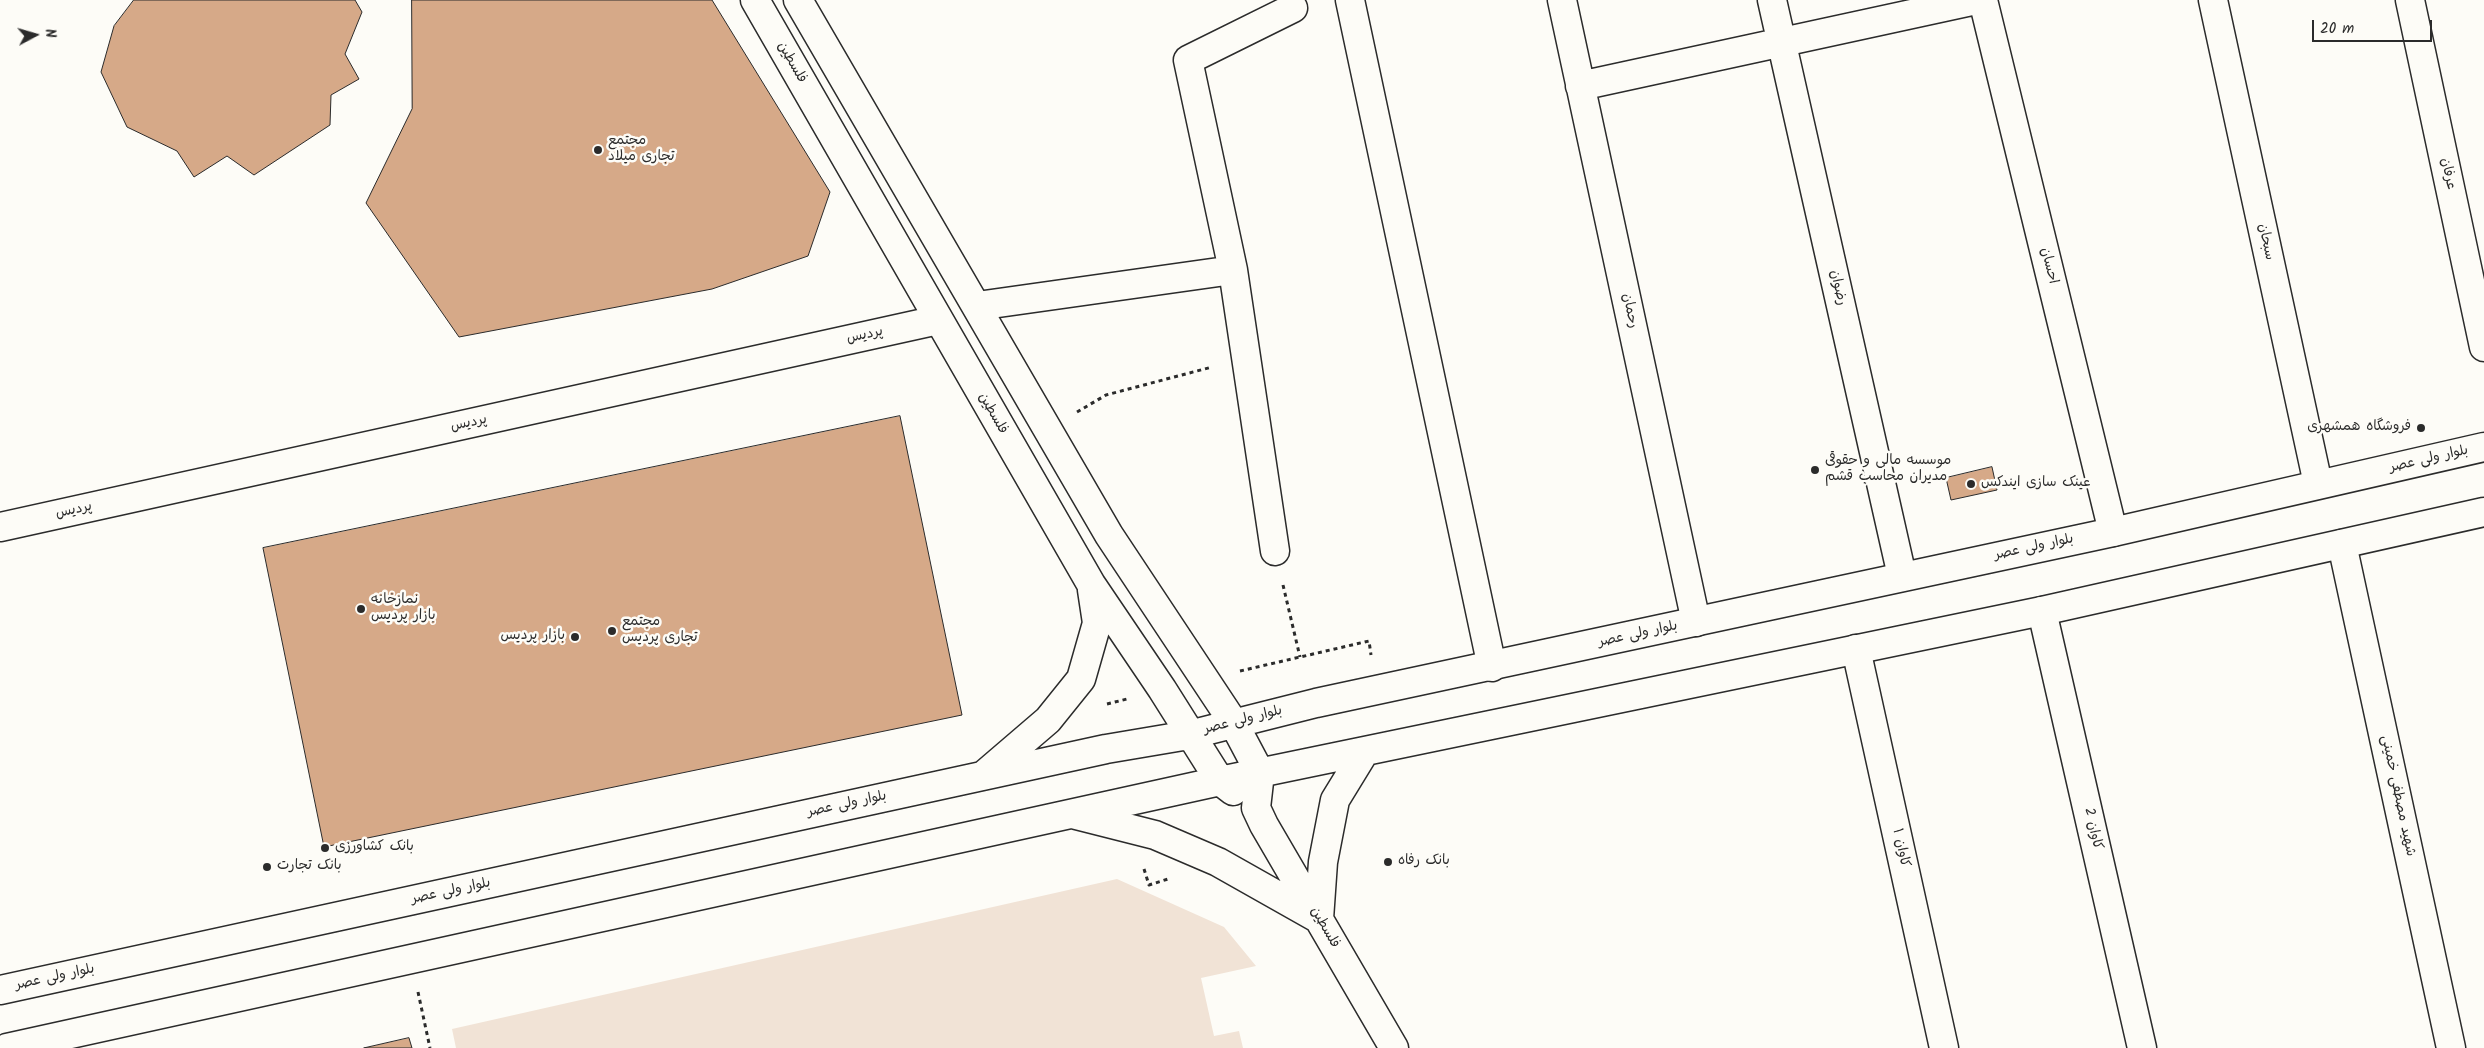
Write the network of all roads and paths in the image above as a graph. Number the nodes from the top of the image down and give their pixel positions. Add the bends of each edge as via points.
1 (755, 0) edge
2 (798, 0) edge
3 (1350, 0) edge
4 (1562, 0) edge
5 (1772, 0) edge
6 (1976, 0) edge
7 (1983, 0) edge
8 (2213, 0) edge
9 (2410, 0) edge
10 (1293, 8) dead end
11 (1781, 42) junction
12 (1580, 86) junction
13 (1233, 270) junction
14 (977, 306) junction
15 (938, 320) junction
16 (2484, 348) edge
17 (1246, 358) junction
18 (1048, 430) junction
19 (2484, 447) edge
20 (2318, 484) junction
21 (2484, 512) edge
22 (0, 527) edge
23 (2113, 532) junction
24 (2342, 544) junction
25 (1275, 551) joint
26 (1902, 576) junction
27 (1091, 584) junction
28 (2042, 610) junction
29 (1696, 622) junction
30 (1856, 649) junction
31 (1300, 657) dead end
32 (1492, 666) junction
33 (1233, 722) junction
34 (1190, 735) junction
35 (1365, 751) junction
36 (1260, 772) junction
37 (984, 775) junction
38 (1220, 781) junction
39 (1256, 808) junction
40 (1071, 814) junction
41 (1319, 919) junction
42 (411, 959) junction
43 (0, 990) edge
44 (6, 1048) edge
45 (430, 1048) edge
46 (1394, 1048) edge
47 (1944, 1048) edge
48 (2142, 1048) edge
49 (2451, 1048) edge

1 - 15 main road, فلسطین
2 - 14 main road
3 - 32 main road
4 - 12 main road, رحمان
5 - 11 main road, رضوان
6 - 11 main road
7 - 23 main road, احسان
8 - 20 main road, سبحان
9 - 16 main road, عرفان
10 - 13 main road via 1188,60
11 - 12 main road
11 - 26 main road, رضوان
12 - 29 main road, رحمان
13 - 14 main road
13 - 17 main road
14 - 18 main road
15 - 22 main road, پردیس
15 - 27 main road, فلسطین
17 - 18 path via 1106,395
17 - 25 main road
18 - 33 main road via 1109,534
19 - 20 main road, بلوار ولی عصر
20 - 23 main road, بلوار ولی عصر
21 - 24 main road
23 - 26 main road, بلوار ولی عصر
24 - 28 main road
24 - 49 main road, شهید مصطفی خمینی
25 - 31 path
26 - 29 main road, بلوار ولی عصر
27 - 34 main road, فلسطین
27 - 37 main road via 1097,623 1081,679 1048,720
28 - 30 main road
28 - 48 main road, کاوان 2
29 - 32 main road, بلوار ولی عصر
30 - 35 main road
30 - 47 main road, کاوان ۱
32 - 33 main road, بلوار ولی عصر
33 - 34 main road, بلوار ولی عصر
33 - 36 main road
34 - 37 main road, بلوار ولی عصر
34 - 38 main road, فلسطین
35 - 36 main road
35 - 41 main road via 1335,800 1323,862
36 - 38 main road
36 - 39 main road
37 - 43 main road, بلوار ولی عصر
38 - 39 main road, فلسطین
38 - 40 main road
39 - 41 main road, فلسطین
40 - 41 main road via 1155,835 1209,858
40 - 42 main road
41 - 46 main road, فلسطین
42 - 44 main road
42 - 45 path

